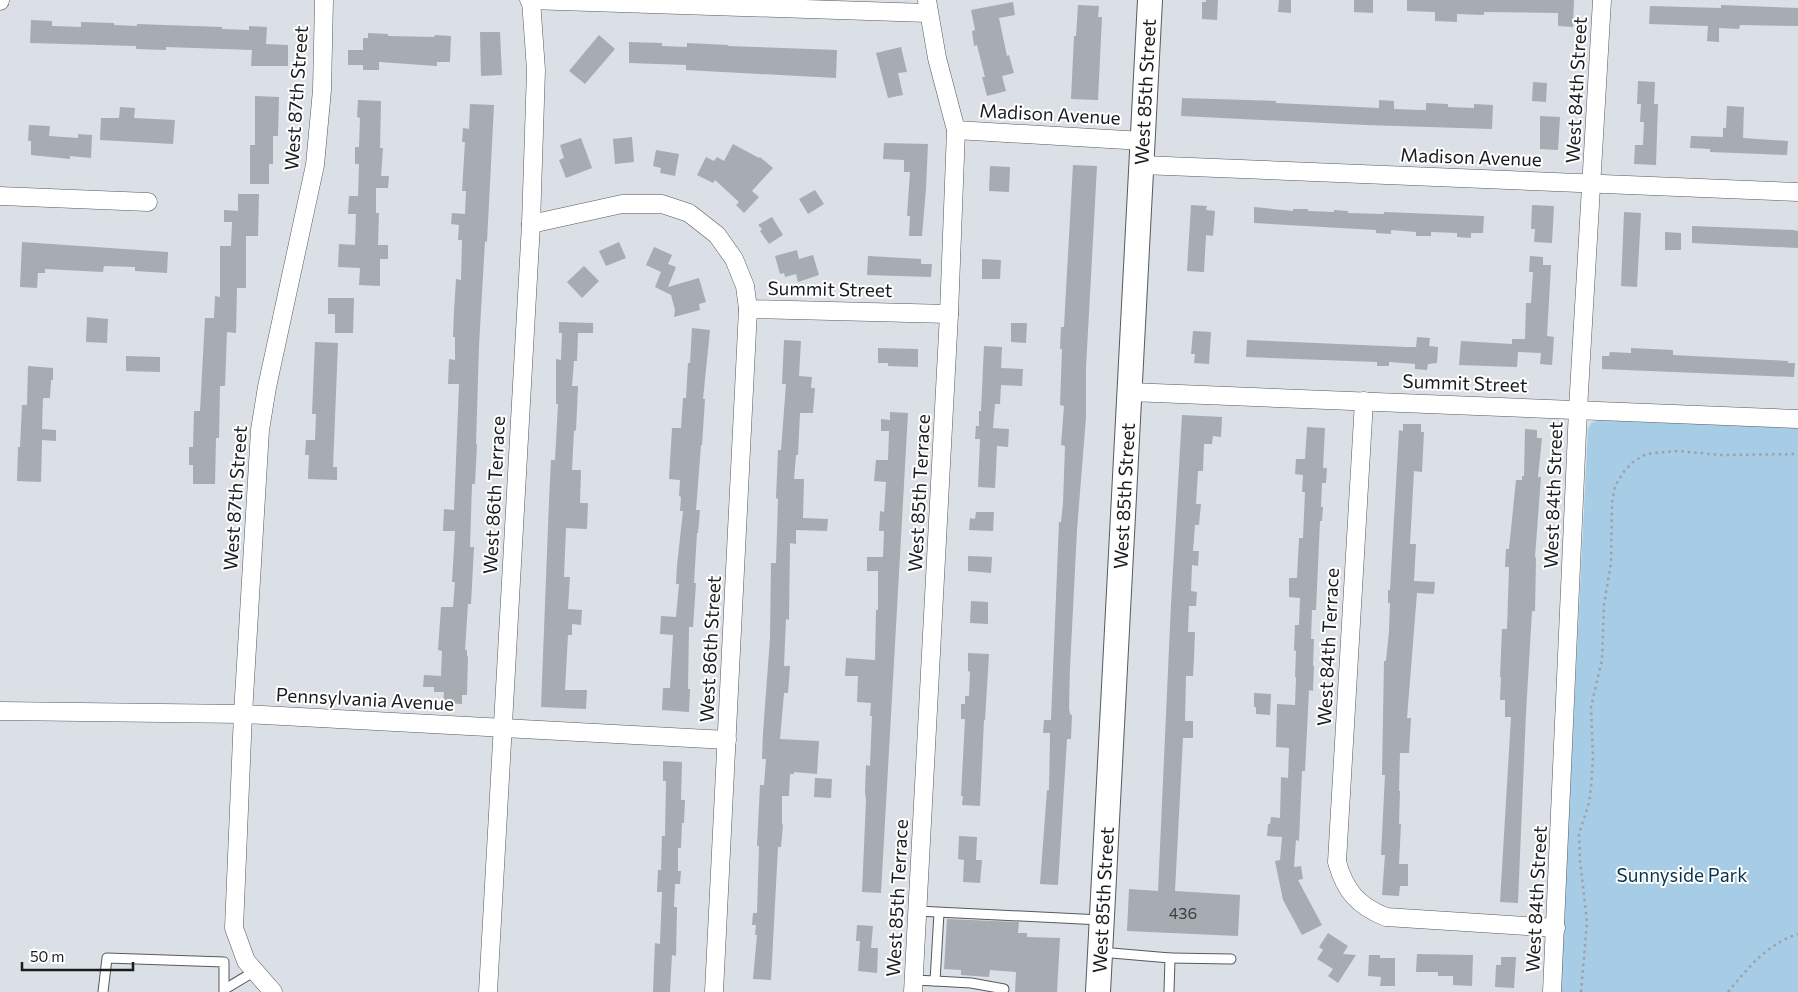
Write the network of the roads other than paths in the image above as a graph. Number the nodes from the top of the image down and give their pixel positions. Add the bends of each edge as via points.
1 (324, 0) edge
2 (530, 0) edge
3 (1150, 0) edge
4 (1602, 0) edge
5 (927, 6) edge
6 (956, 130) junction
7 (1143, 141) junction
8 (1142, 164) junction
9 (1592, 184) junction
10 (1798, 192) edge
11 (0, 196) edge
12 (148, 202) dead end
13 (531, 224) junction
14 (748, 309) junction
15 (949, 314) junction
16 (1130, 392) junction
17 (1364, 401) junction
18 (1578, 409) junction
19 (1798, 419) edge
20 (0, 711) edge
21 (243, 714) junction
22 (502, 728) junction
23 (727, 740) junction
24 (918, 911) junction
25 (939, 913) junction
26 (1102, 920) junction
27 (1556, 928) junction
28 (1100, 952) junction
29 (1170, 958) junction
30 (1231, 958) dead end
31 (255, 971) junction
32 (935, 981) junction
33 (913, 986) edge
34 (1004, 989) dead end
35 (224, 991) edge
36 (103, 992) edge
37 (273, 992) edge
38 (488, 992) edge
39 (714, 992) edge
40 (1098, 992) edge
41 (1168, 992) edge
42 (1552, 992) edge

1 - 21 street, West 87th Street via 322,90 315,165 260,430
2 - 5 street
2 - 13 street, West 86th Terrace via 536,70
3 - 7 main road, West 85th Street
4 - 9 street, West 84th Street
5 - 6 street, West 85th Terrace
6 - 7 street, Madison Avenue
6 - 15 street, West 85th Terrace
7 - 8 main road, West 85th Street
8 - 9 street, Madison Avenue
8 - 16 main road, West 85th Street
9 - 10 street, Madison Avenue
9 - 18 street, West 84th Street
11 - 12 street
13 - 14 street, Summit Street via 622,204 662,204 689,213 717,235 734,259 745,286
13 - 22 street, West 86th Terrace
14 - 15 street, Summit Street
14 - 23 street, West 86th Street
15 - 24 street, West 85th Terrace
16 - 17 street, Summit Street
16 - 26 main road, West 85th Street
17 - 18 street, Summit Street
17 - 27 street, West 84th Terrace via 1337,862 1341,878 1357,901 1386,917
18 - 19 street, Summit Street
18 - 27 street, West 84th Street
20 - 21 street, Pennsylvania Avenue
21 - 22 street, Pennsylvania Avenue
21 - 31 street, West 87th Street via 234,928 246,961
22 - 23 street, Pennsylvania Avenue
22 - 38 street, West 86th Terrace
23 - 39 street, West 86th Street
24 - 25 lane
24 - 33 street, West 85th Terrace
25 - 26 lane
25 - 32 lane
26 - 28 main road, West 85th Street
27 - 42 street, West 84th Street
28 - 29 lane
28 - 40 main road, West 85th Street
29 - 30 lane
29 - 41 lane
31 - 35 lane
31 - 37 street, West 87th Street
32 - 33 lane
32 - 34 lane
35 - 36 lane via 224,962 107,958

